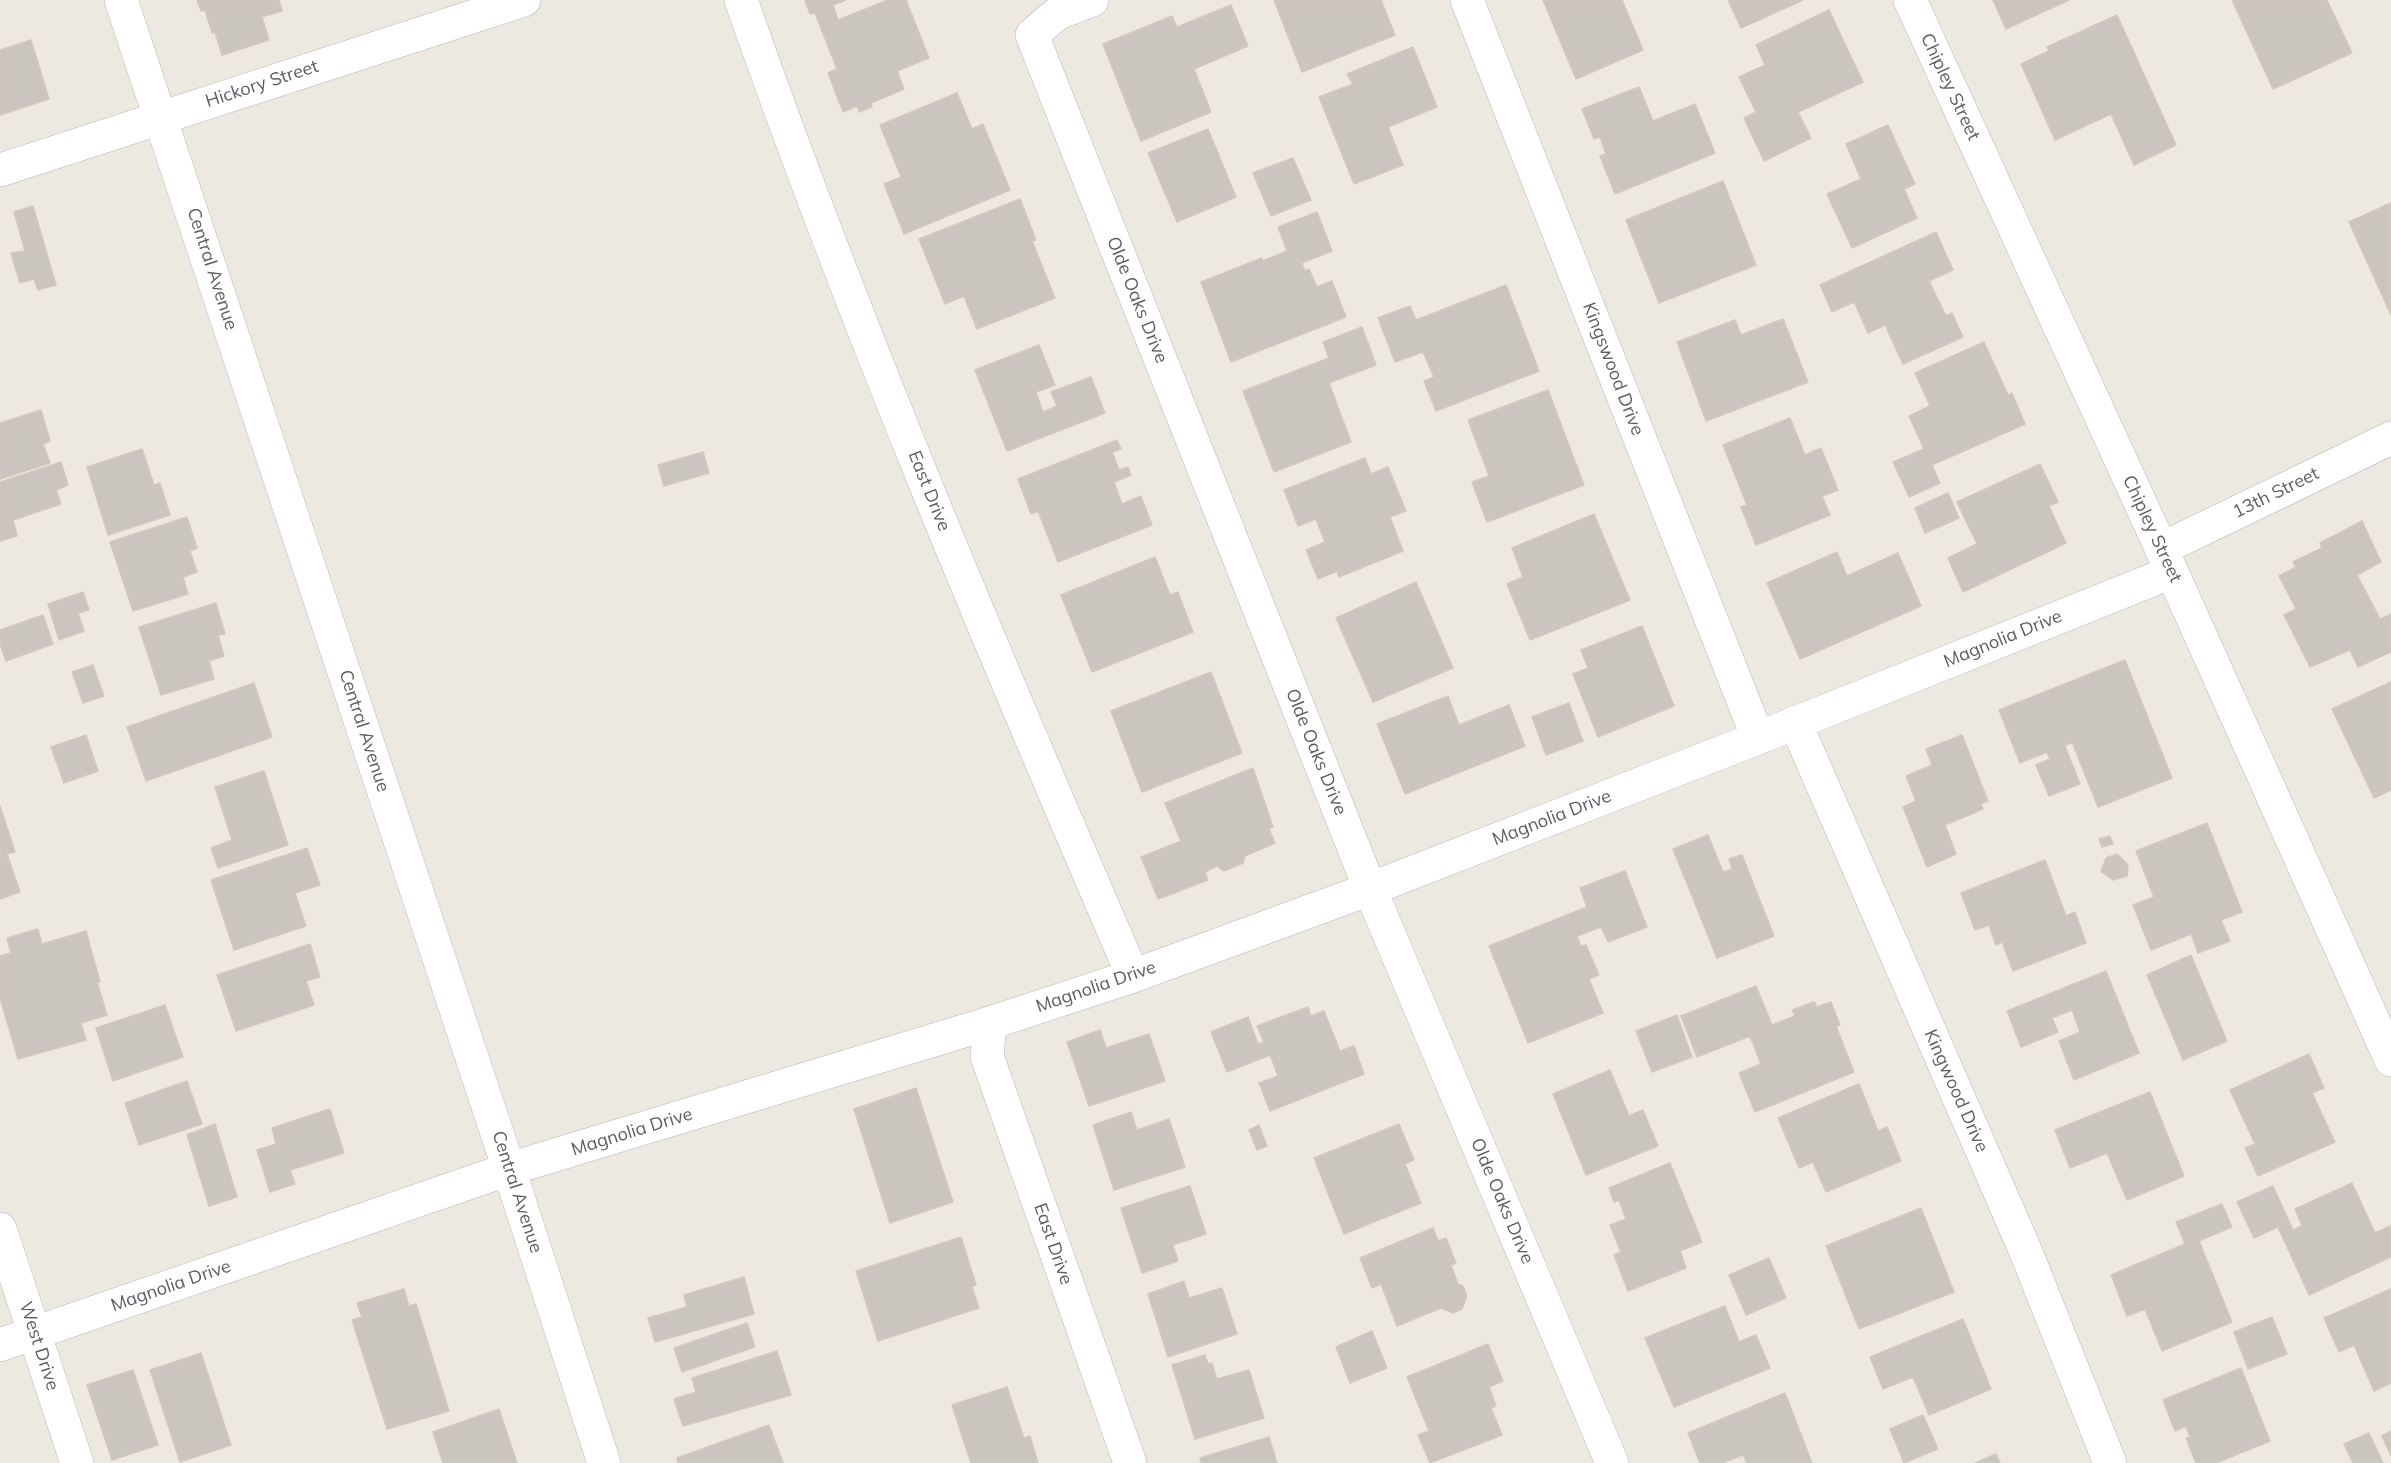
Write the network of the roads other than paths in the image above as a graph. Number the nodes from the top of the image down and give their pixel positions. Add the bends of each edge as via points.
1 (121, 0) edge
2 (524, 0) edge
3 (741, 0) edge
4 (1092, 0) edge
5 (1467, 0) edge
6 (1910, 0) edge
7 (161, 116) junction
8 (0, 170) edge
9 (2391, 438) edge
10 (2166, 560) junction
11 (1795, 722) junction
12 (1758, 738) junction
13 (1371, 889) junction
14 (1133, 976) junction
15 (990, 1023) junction
16 (2391, 1060) edge
17 (509, 1169) junction
18 (0, 1229) edge
19 (36, 1334) junction
20 (0, 1345) edge
21 (78, 1463) edge
22 (604, 1463) edge
23 (1130, 1463) edge
24 (1612, 1463) edge
25 (2110, 1463) edge

1 - 7 street, Central Avenue
2 - 7 street, Hickory Street
3 - 14 street, East Drive via 789,138 989,642
4 - 13 street, Olde Oaks Drive via 1058,14 1032,35
5 - 12 street, Kingswood Drive
6 - 10 street, Chipley Street
7 - 8 street, Hickory Street
7 - 17 street, Central Avenue
9 - 10 street, 13th Street
10 - 11 street, Magnolia Drive
10 - 16 street, Chipley Street
11 - 12 street, Magnolia Drive
11 - 25 street, Kingwood Drive via 2026,1252
12 - 13 street, Magnolia Drive
13 - 14 street, Magnolia Drive
13 - 24 street, Olde Oaks Drive
14 - 15 street, Magnolia Drive
15 - 17 street, Magnolia Drive
15 - 23 street, East Drive via 987,1056
17 - 19 street, Magnolia Drive
17 - 22 street, Central Avenue
18 - 19 street, West Drive
19 - 20 street, Magnolia Drive
19 - 21 street, West Drive

